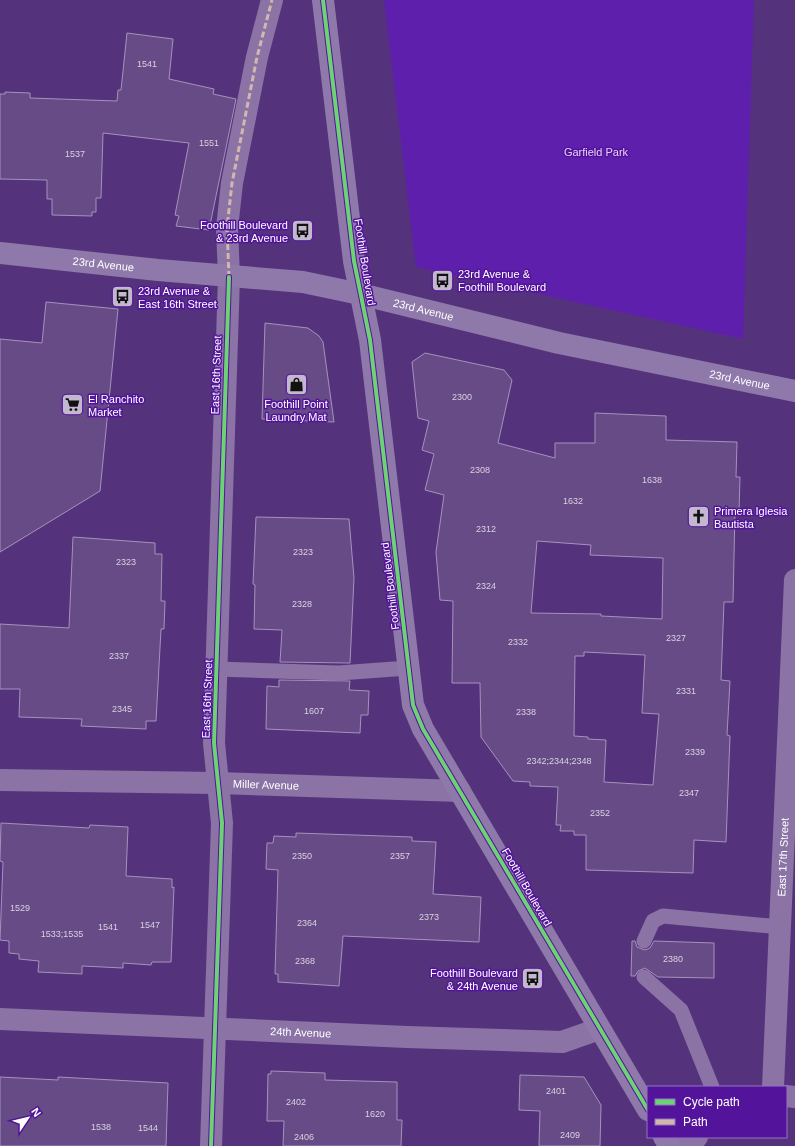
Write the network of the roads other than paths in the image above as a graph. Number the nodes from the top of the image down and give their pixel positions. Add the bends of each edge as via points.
1 (272, 0) edge
2 (323, 0) edge
3 (0, 253) edge
4 (229, 277) junction
5 (360, 294) junction
6 (795, 391) edge
7 (795, 580) edge
8 (408, 668) junction
9 (216, 669) junction
10 (0, 780) edge
11 (218, 783) junction
12 (460, 791) junction
13 (789, 876) edge
14 (780, 927) junction
15 (644, 941) dead end
16 (644, 977) dead end
17 (0, 1019) edge
18 (216, 1029) junction
19 (599, 1029) junction
20 (712, 1086) edge
21 (773, 1086) edge
22 (647, 1108) edge
23 (696, 1138) edge
24 (211, 1146) edge
25 (686, 1146) edge

1 - 4 street, East 16th Street via 257,57 232,183 227,228
2 - 5 main road, Foothill Boulevard via 353,257
3 - 4 main road, 23rd Avenue
4 - 5 main road, 23rd Avenue via 303,282
4 - 9 street, East 16th Street
5 - 6 main road, 23rd Avenue via 559,343
5 - 8 main road, Foothill Boulevard via 370,340
7 - 13 street, East 17th Street
8 - 9 lane via 339,672
8 - 12 main road, Foothill Boulevard via 413,705 423,729
9 - 11 street, East 16th Street via 214,743
10 - 11 street, Miller Avenue
11 - 12 street, Miller Avenue
11 - 18 street, East 16th Street via 222,823
12 - 19 main road, Foothill Boulevard
13 - 14 street, East 17th Street
14 - 15 lane via 663,916 653,921
14 - 21 street, East 17th Street
16 - 20 lane via 681,1010
17 - 18 street, 24th Avenue
18 - 19 street, 24th Avenue via 562,1042
18 - 24 street, East 16th Street
19 - 22 main road, Foothill Boulevard
23 - 25 street

